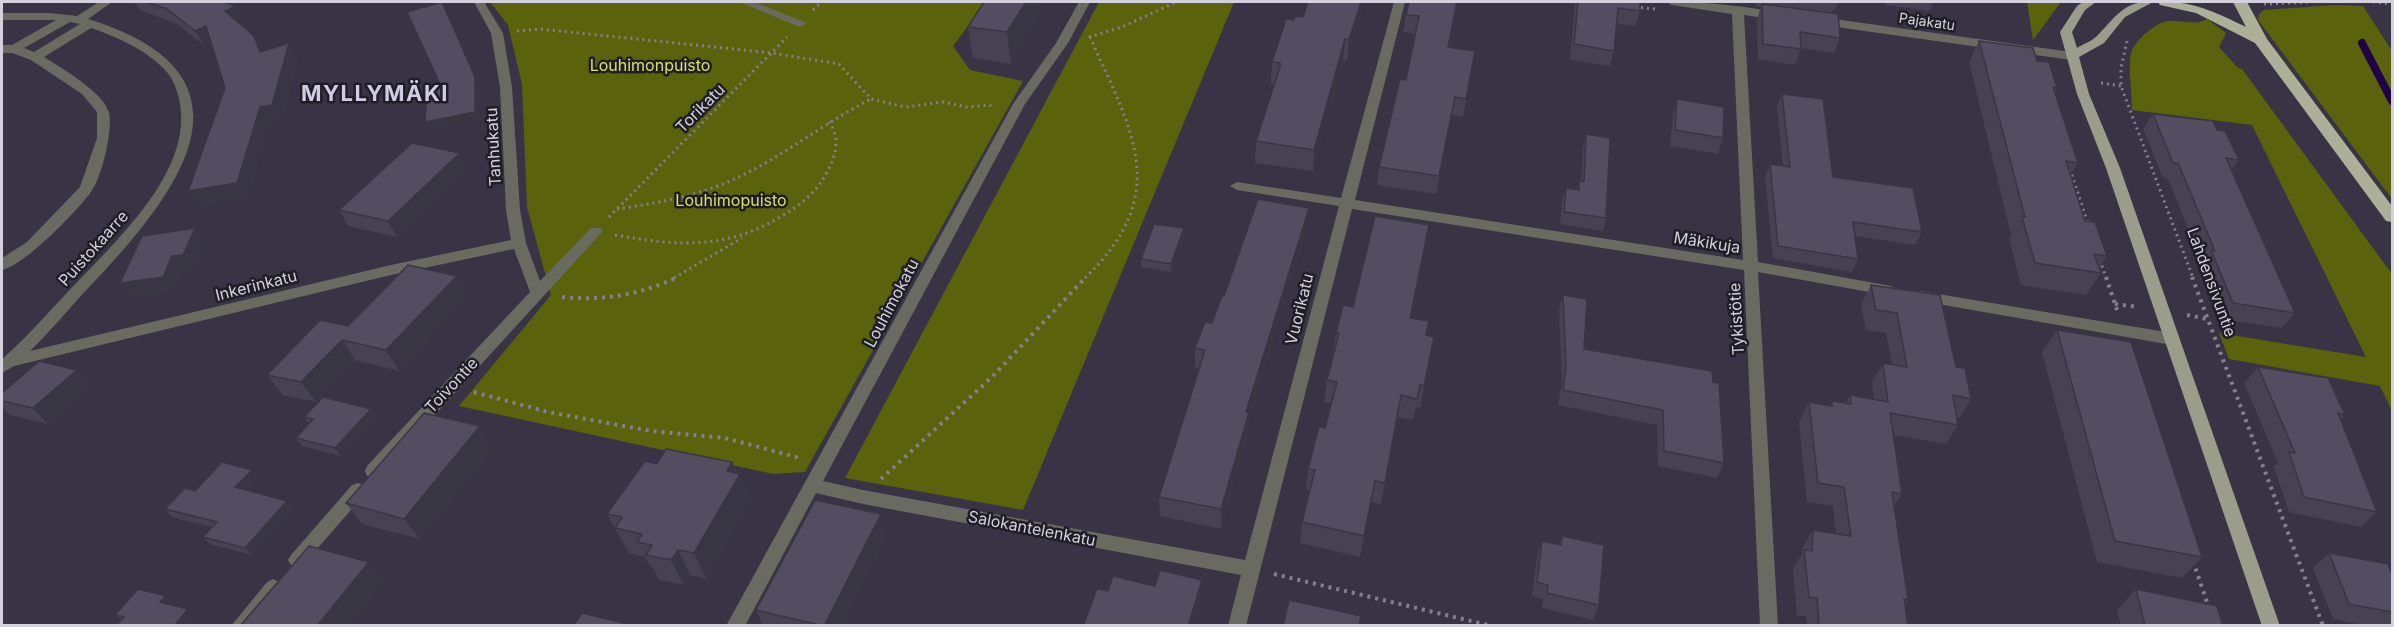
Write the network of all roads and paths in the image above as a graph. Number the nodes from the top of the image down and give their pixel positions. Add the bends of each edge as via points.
1 (106, 2) edge
2 (478, 2) edge
3 (745, 2) edge
4 (821, 2) edge
5 (1084, 2) edge
6 (1176, 2) edge
7 (1399, 2) edge
8 (1672, 2) edge
9 (2090, 2) edge
10 (2147, 2) edge
11 (2165, 2) edge
12 (2240, 2) edge
13 (2373, 2) edge
14 (2392, 4) edge
15 (1738, 10) junction
16 (2, 16) edge
17 (1785, 17) edge
18 (1809, 20) edge
19 (78, 21) junction
20 (801, 22) junction
21 (497, 33) junction
22 (2130, 33) dead end
23 (1090, 37) junction
24 (2260, 40) junction
25 (1062, 43) junction
26 (8, 49) edge
27 (772, 53) junction
28 (2072, 56) junction
29 (35, 57) junction
30 (871, 99) junction
31 (1019, 104) junction
32 (829, 122) junction
33 (1237, 186) dead end
34 (1344, 205) junction
35 (616, 209) junction
36 (2392, 217) edge
37 (596, 231) junction
38 (745, 236) junction
39 (519, 243) junction
40 (2, 265) edge
41 (1751, 266) junction
42 (537, 292) junction
43 (2172, 339) junction
44 (4, 364) edge
45 (450, 386) junction
46 (784, 454) dead end
47 (813, 485) junction
48 (863, 497) junction
49 (1252, 569) junction
50 (240, 626) edge
51 (735, 626) edge
52 (1237, 626) edge
53 (1492, 626) edge
54 (1769, 626) edge
55 (2271, 626) edge
56 (2323, 626) edge

1 - 19 street
2 - 21 street, Tanhukatu
3 - 20 street
4 - 20 path, Torikatu
5 - 25 street, Louhimokatu
6 - 23 path
7 - 34 street, Vuorikatu
8 - 15 street
9 - 28 main road via 2081,8 2066,32
10 - 28 main road via 2121,15 2100,40
11 - 24 highway via 2201,10
12 - 24 highway
13 - 14 path
15 - 17 street
15 - 41 street, Tykistötie
16 - 19 street, Puistokaarre
18 - 28 street, Pajakatu
19 - 26 street
19 - 29 street
19 - 44 street, Puistokaarre via 125,39 171,69 185,97 188,124 183,150 135,230
20 - 27 path, Torikatu
21 - 27 path via 540,29
21 - 39 street, Tanhukatu via 506,87 508,153
22 - 56 path, Lahdensivuntie via 2124,50 2121,86
23 - 25 path
23 - 48 path via 1126,118 1138,159 1138,186 1131,217 1107,257 993,376
24 - 36 highway
25 - 31 street, Louhimokatu
26 - 29 street
27 - 30 path via 839,64
27 - 35 path, Torikatu
28 - 43 main road
29 - 40 street via 92,98 103,111 104,138 86,189 32,245
30 - 31 path via 906,107 943,102 966,107
30 - 32 path
31 - 47 street, Louhimokatu
32 - 35 path via 740,176 697,192
32 - 38 path via 838,143 824,181 805,202
33 - 34 street, Mäkikuja
34 - 41 street, Mäkikuja
34 - 49 street, Vuorikatu
35 - 37 path, Torikatu
37 - 38 path via 652,242 720,241
37 - 42 street, Toivontie
38 - 42 path via 650,291 583,301
39 - 42 street, Tanhukatu
39 - 44 street, Inkerinkatu
41 - 43 street, Mäkikuja
41 - 54 street, Tykistötie
42 - 45 street, Toivontie
43 - 55 main road
45 - 46 path via 548,412 651,431 725,438
45 - 50 street, Toivontie
47 - 48 street, Salokantelenkatu
47 - 51 street, Louhimokatu
48 - 49 street, Salokantelenkatu
49 - 52 street, Vuorikatu
49 - 53 path

